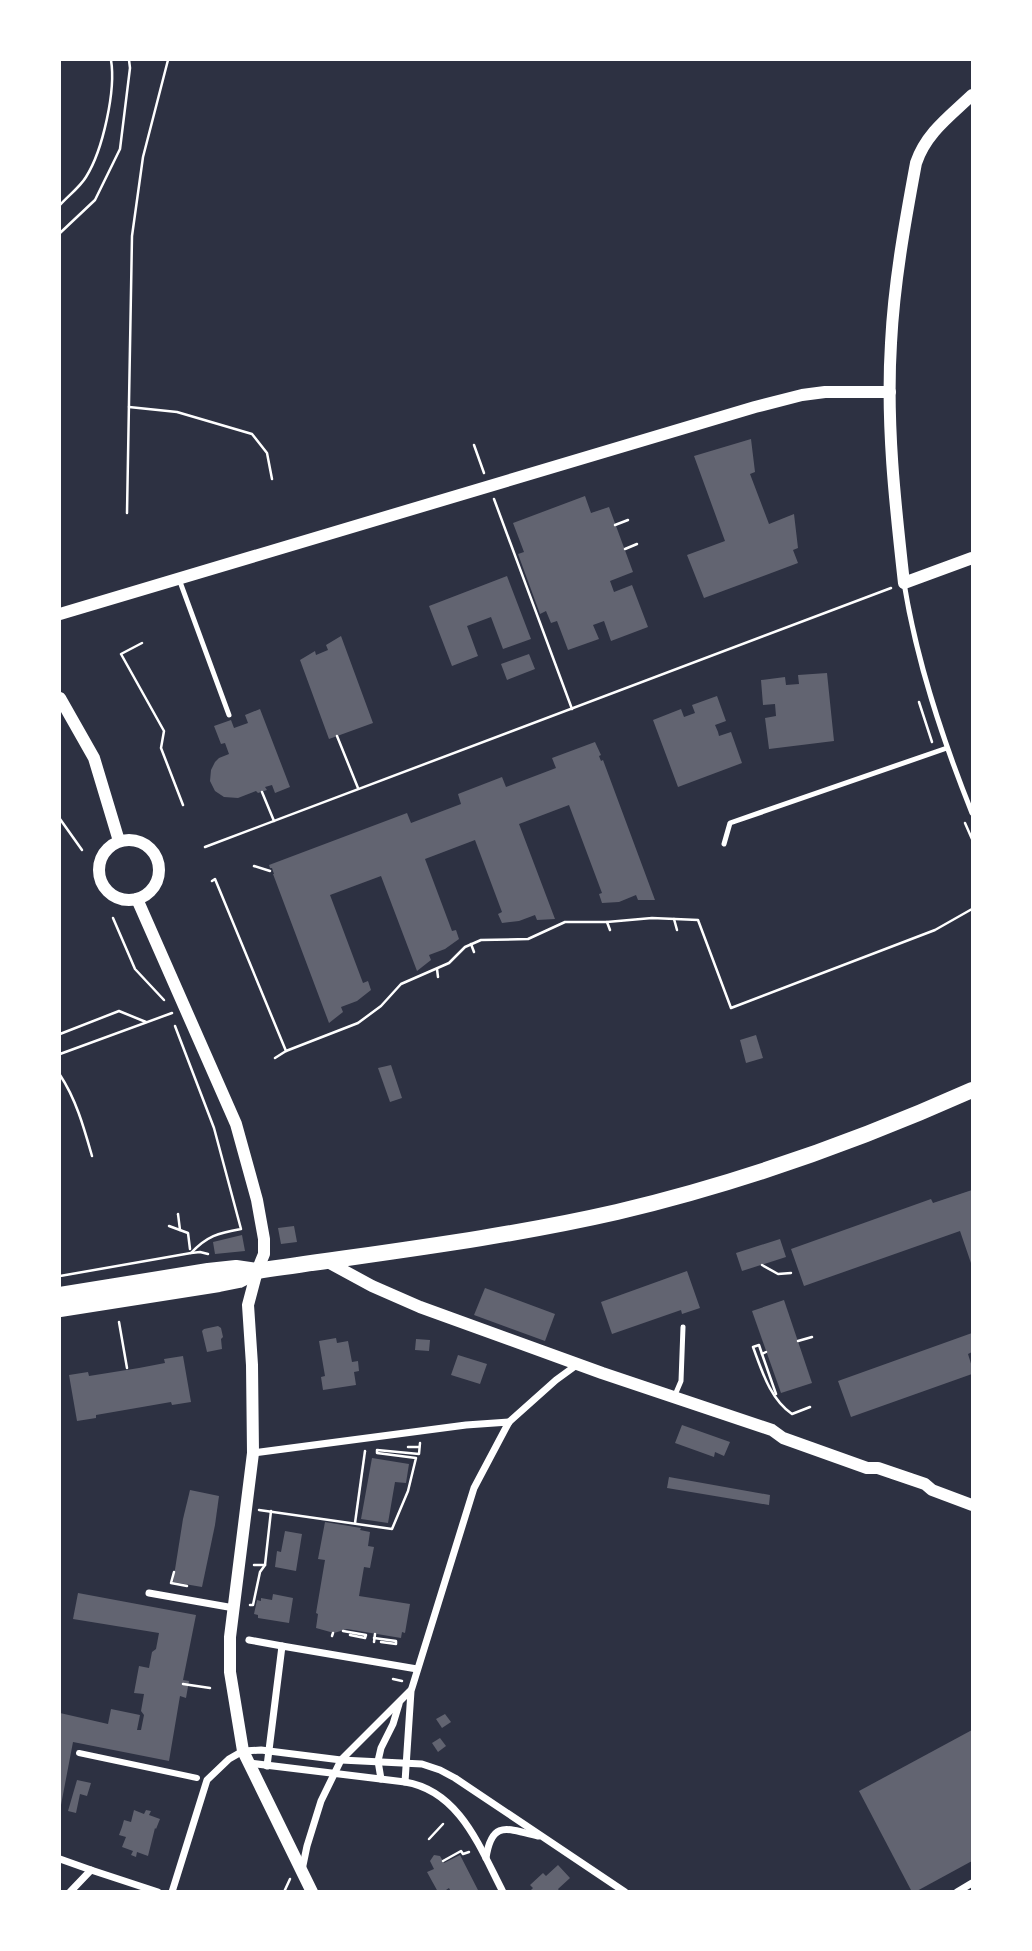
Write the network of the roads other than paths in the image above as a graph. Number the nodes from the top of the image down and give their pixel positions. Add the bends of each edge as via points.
1 (972, 95) edge
2 (890, 392) junction
3 (972, 558) edge
4 (179, 579) junction
5 (899, 585) junction
6 (60, 614) edge
7 (60, 698) edge
8 (229, 715) dead end
9 (947, 748) junction
10 (972, 813) edge
11 (119, 841) junction
12 (724, 844) dead end
13 (137, 899) junction
14 (972, 1090) edge
15 (326, 1261) junction
16 (257, 1271) junction
17 (60, 1295) edge
18 (60, 1309) edge
19 (683, 1327) dead end
20 (573, 1362) junction
21 (674, 1398) junction
22 (509, 1422) junction
23 (253, 1453) junction
24 (972, 1505) edge
25 (149, 1593) dead end
26 (233, 1608) junction
27 (249, 1640) dead end
28 (282, 1646) junction
29 (417, 1669) junction
30 (411, 1690) junction
31 (399, 1704) junction
32 (269, 1751) junction
33 (79, 1753) dead end
34 (245, 1757) junction
35 (341, 1760) junction
36 (378, 1761) junction
37 (407, 1763) junction
38 (267, 1766) junction
39 (333, 1774) junction
40 (197, 1778) dead end
41 (381, 1779) junction
42 (405, 1782) junction
43 (542, 1836) junction
44 (60, 1859) edge
45 (486, 1859) junction
46 (91, 1870) junction
47 (302, 1870) junction
48 (972, 1883) edge
49 (70, 1892) edge
50 (158, 1892) edge
51 (172, 1892) edge
52 (312, 1892) edge
53 (503, 1892) edge
54 (625, 1892) edge
55 (957, 1892) edge

1 - 2 street via 931,133 916,163 896,286
2 - 4 street via 825,392 755,407
2 - 5 street
3 - 5 street
4 - 6 street
4 - 8 lane
5 - 9 lane
7 - 11 street via 94,758
9 - 10 lane
9 - 12 lane via 730,823
11 - 13 street via 102,858 101,881 112,894
11 - 13 street via 142,842 159,864 153,888
13 - 16 street via 236,1124 265,1246
14 - 15 main road via 846,1143 680,1196 538,1228
15 - 16 main road
15 - 20 street via 420,1307
16 - 17 main road via 208,1271
16 - 18 main road via 219,1284
16 - 23 street via 248,1305
19 - 21 lane via 681,1381
20 - 21 street
20 - 22 street
21 - 24 street via 867,1468 925,1484
22 - 23 street
22 - 29 street via 474,1488
23 - 26 street
25 - 26 street
26 - 34 street via 230,1661
27 - 28 street
28 - 29 street
28 - 32 street
29 - 30 street
30 - 31 street
30 - 37 street
31 - 35 street
31 - 36 street
32 - 34 street
32 - 35 street
32 - 38 street
33 - 40 street
34 - 38 street
34 - 47 street
34 - 51 street via 229,1759 207,1780
35 - 36 street
35 - 39 street
36 - 37 street
36 - 41 street
37 - 42 street
37 - 43 street via 431,1766 456,1778
38 - 39 street
39 - 41 street
39 - 47 street
41 - 42 street
42 - 45 street via 427,1787 450,1806 475,1835
43 - 45 street via 504,1829 491,1839
43 - 54 street
44 - 46 street
45 - 53 street
46 - 49 street
46 - 50 street
47 - 52 street
48 - 55 street

